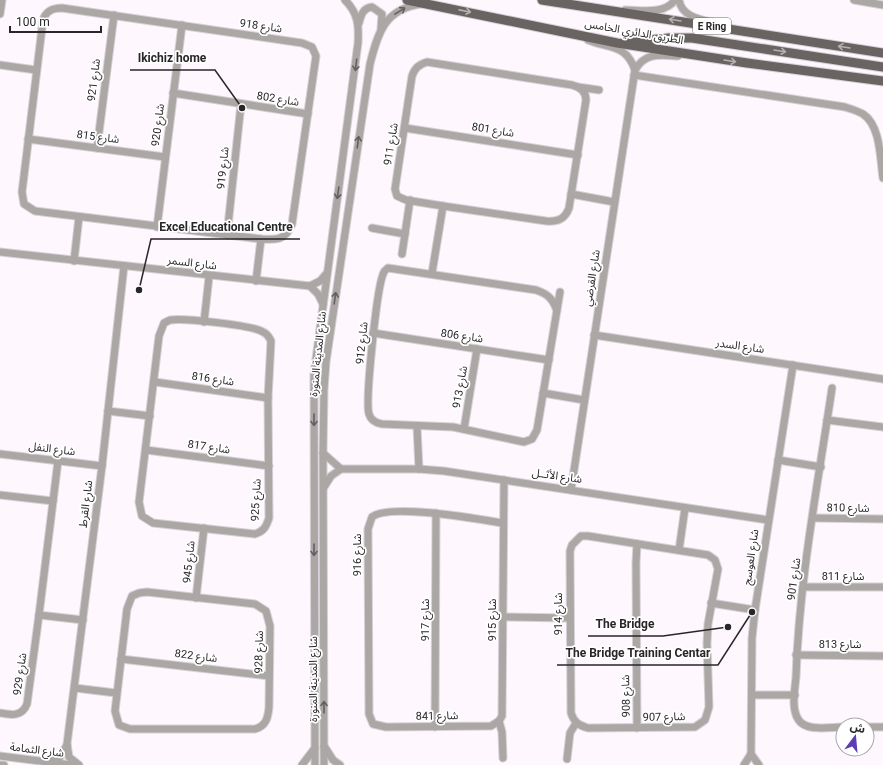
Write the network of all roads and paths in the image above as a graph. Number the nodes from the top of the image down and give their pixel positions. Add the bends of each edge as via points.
1 (2, 0) edge
2 (345, 0) edge
3 (407, 0) edge
4 (542, 0) edge
5 (675, 0) edge
6 (679, 0) edge
7 (854, 0) edge
8 (427, 3) junction
9 (883, 5) edge
10 (604, 10) junction
11 (0, 14) edge
12 (114, 15) junction
13 (182, 25) junction
14 (359, 26) junction
15 (742, 30) junction
16 (380, 31) junction
17 (568, 32) junction
18 (617, 43) junction
19 (883, 53) edge
20 (706, 57) junction
21 (0, 65) edge
22 (883, 67) edge
23 (36, 70) junction
24 (634, 72) junction
25 (883, 81) edge
26 (578, 86) junction
27 (599, 90) dead end
28 (173, 93) junction
29 (241, 104) junction
30 (308, 114) junction
31 (405, 128) junction
32 (28, 139) junction
33 (97, 148) junction
34 (578, 154) junction
35 (165, 157) junction
36 (883, 178) edge
37 (571, 194) junction
38 (410, 200) junction
39 (614, 202) junction
40 (443, 206) junction
41 (79, 217) junction
42 (157, 227) junction
43 (372, 228) dead end
44 (405, 234) junction
45 (227, 235) junction
46 (261, 239) junction
47 (0, 252) edge
48 (402, 254) dead end
49 (74, 261) junction
50 (124, 266) junction
51 (327, 273) junction
52 (432, 273) junction
53 (209, 276) junction
54 (256, 281) junction
55 (310, 286) junction
56 (560, 292) dead end
57 (323, 304) junction
58 (557, 311) junction
59 (204, 322) junction
60 (373, 333) junction
61 (594, 335) junction
62 (477, 349) junction
63 (549, 360) junction
64 (793, 365) junction
65 (883, 379) edge
66 (154, 382) junction
67 (832, 388) dead end
68 (543, 393) junction
69 (268, 398) junction
70 (584, 400) junction
71 (108, 411) junction
72 (150, 416) junction
73 (827, 420) junction
74 (417, 427) junction
75 (883, 427) edge
76 (464, 429) junction
77 (146, 450) junction
78 (323, 453) junction
79 (0, 454) edge
80 (778, 460) junction
81 (58, 461) junction
82 (102, 466) junction
83 (269, 466) junction
84 (821, 467) junction
85 (341, 469) junction
86 (419, 469) junction
87 (504, 480) junction
88 (324, 487) junction
89 (571, 490) junction
90 (0, 495) edge
91 (53, 501) junction
92 (685, 508) junction
93 (436, 514) junction
94 (883, 516) edge
95 (813, 518) junction
96 (768, 520) junction
97 (502, 523) junction
98 (204, 528) junction
99 (576, 539) joint
100 (637, 544) junction
101 (679, 550) junction
102 (803, 587) junction
103 (883, 587) edge
104 (196, 598) junction
105 (711, 603) junction
106 (755, 610) junction
107 (40, 615) junction
108 (503, 617) junction
109 (569, 618) junction
110 (82, 620) junction
111 (796, 655) junction
112 (883, 656) edge
113 (121, 659) junction
114 (269, 676) junction
115 (75, 688) junction
116 (116, 693) junction
117 (752, 695) junction
118 (795, 695) junction
119 (0, 714) edge
120 (500, 721) junction
121 (576, 723) junction
122 (373, 724) joint
123 (435, 727) junction
124 (835, 727) edge
125 (637, 728) junction
126 (67, 744) junction
127 (324, 746) junction
128 (315, 748) junction
129 (751, 754) junction
130 (0, 756) edge
131 (503, 758) dead end
132 (567, 759) dead end
133 (50, 762) junction
134 (0, 765) edge
135 (4, 765) edge
136 (72, 765) edge
137 (79, 765) edge
138 (302, 765) edge
139 (315, 765) edge
140 (324, 765) edge
141 (340, 765) edge
142 (744, 765) edge
143 (759, 765) edge

1 - 11 street
2 - 14 street, شارع المدينة المنورة via 353,10
3 - 8 main road, الطريق الدائري الخامس
4 - 10 main road, الطريق الدائري الخامس / E Ring
5 - 10 street via 660,10
6 - 15 street via 681,8 689,15
7 - 9 street
16 -> 8 street, شارع المدينة المنورة via 397,11
8 -> 17 main road, الطريق الدائري الخامس
15 -> 10 main road, الطريق الدائري الخامس / E Ring
12 - 13 street, شارع 918
12 - 23 street, شارع 918 via 52,9 43,20
12 - 33 street, شارع 921
13 - 28 street, شارع 920
13 - 30 street, شارع 918 via 302,43 312,47 316,56
14 - 16 street via 362,12 372,7 382,14
14 -> 51 street, شارع المدينة المنورة via 357,60
19 -> 15 main road, الطريق الدائري الخامس / E Ring
78 -> 16 street, شارع المدينة المنورة via 327,354 370,64
17 - 18 main road, الطريق الدائري الخامس
17 - 24 street via 625,52 632,60
18 - 20 main road, الطريق الدائري الخامس
18 -> 22 main road via 692,38
20 - 24 street via 650,56 640,61
20 -> 25 main road, الطريق الدائري الخامس
21 - 23 street
23 - 32 street, شارع 918
24 - 36 street via 845,107 863,114 876,134
24 - 39 street, شارع القرضي
26 - 27 street, شارع 911
26 - 31 street, شارع 911 via 426,62 419,65 412,76
26 - 34 street, شارع 911 via 586,95 586,100
28 - 29 street, شارع 802
28 - 35 street, شارع 920
29 - 30 street, شارع 802
29 - 45 street, شارع 919
30 - 46 street, شارع 918 via 292,224 282,239
31 - 34 street, شارع 801
31 - 38 street, شارع 911 via 395,189 397,196
32 - 33 street, شارع 815
32 - 41 street, شارع 918 via 22,192 24,204 35,211
33 - 35 street, شارع 815
34 - 37 street, شارع 911
35 - 42 street, شارع 920
37 - 39 street
37 - 40 street, شارع 911 via 565,216 552,221
38 - 40 street, شارع 911
38 - 44 street
39 - 61 street, شارع القرضي
40 - 52 street
41 - 42 street, شارع 918
41 - 49 street
42 - 45 street, شارع 918
43 - 44 street
44 - 48 street
45 - 46 street, شارع 918
46 - 54 street
47 - 49 street, شارع السمر
49 - 50 street, شارع السمر
50 - 53 street, شارع السمر
50 - 71 street, شارع القرط
51 - 55 street via 320,282
51 - 57 street, شارع المدينة المنورة
52 - 58 street, شارع 912 via 536,290 548,295
52 - 60 street, شارع 912 via 393,267 384,272
53 - 54 street, شارع السمر
53 - 59 street
54 - 55 street, شارع السمر
55 - 57 street
56 - 58 street, شارع 912
57 -> 128 street, شارع المدينة المنورة via 315,361 314,390
58 - 63 street, شارع 912
59 - 66 street, شارع 925 via 176,320 164,323 159,336
59 - 69 street, شارع 925 via 256,329 268,335 272,348
60 - 62 street, شارع 806
60 - 74 street, شارع 912 via 368,405 371,419 376,423
61 - 64 street, شارع السدر
61 - 70 street, شارع القرضي
62 - 63 street, شارع 806
62 - 76 street, شارع 913
63 - 68 street, شارع 912
64 - 65 street, شارع السدر
64 - 80 street, شارع العوسج
66 - 69 street, شارع 816
66 - 72 street, شارع 925
67 - 73 street, شارع 901
68 - 70 street
68 - 76 street, شارع 912 via 537,430 528,441
69 - 83 street, شارع 925
70 - 89 street, شارع القرضي
71 - 72 street
71 - 82 street, شارع القرط
72 - 77 street, شارع 925
73 - 75 street
73 - 84 street, شارع 901
74 - 76 street, شارع 912
74 - 86 street
77 - 83 street, شارع 817
77 - 98 street, شارع 925 via 139,502 142,516 153,523
78 - 85 street
78 - 88 street, شارع المدينة المنورة
79 - 81 street, شارع النفل
80 - 84 street
80 - 96 street, شارع العوسج
81 - 82 street, شارع النفل
81 - 91 street, شارع 929
82 - 110 street, شارع القرط
83 - 98 street, شارع 925 via 269,518 265,529 255,534
84 - 95 street, شارع 901
85 - 86 street, شارع الأثــل
85 - 88 street via 331,476
86 - 87 street, شارع الأثــل
87 - 89 street, شارع الأثــل
87 - 97 street, شارع 915
127 -> 88 street, شارع المدينة المنورة
89 - 92 street, شارع الأثــل
90 - 91 street
91 - 107 street, شارع 929
92 - 96 street, شارع الأثــل
92 - 101 street
93 - 97 street, شارع 916
93 - 122 street, شارع 916 via 383,512 372,517 369,523 369,714
93 - 123 street, شارع 917
94 - 95 street, شارع 810
95 - 102 street, شارع 901
96 - 106 street, شارع العوسج
97 - 108 street, شارع 915
98 - 104 street, شارع 945
99 - 100 street, شارع 907 via 588,536
99 - 109 street, شارع 914 via 570,551
100 - 101 street, شارع 907
100 - 125 street, شارع 908
101 - 105 street, شارع 907 via 708,555 715,560 718,569
102 - 103 street, شارع 811
102 - 111 street, شارع 901
104 - 113 street, شارع 928 via 147,592 132,596 127,609
104 - 114 street, شارع 928 via 255,604 266,611 270,626
105 - 106 street
105 - 125 street, شارع 907 via 707,643 709,707 705,720 695,727
106 - 117 street, شارع العوسج via 752,638
107 - 110 street
107 - 119 street, شارع 929 via 25,709 18,715
108 - 109 street
108 - 120 street, شارع 915 via 504,710
109 - 121 street, شارع 914 via 571,713
110 - 115 street, شارع القرط
111 - 112 street, شارع 813
111 - 118 street, شارع 901
113 - 114 street, شارع 822
113 - 116 street, شارع 928
114 - 116 street, شارع 928 via 268,716 261,727 255,729 124,728 116,719
115 - 116 street
115 - 126 street, شارع القرط
117 - 118 street
117 - 129 street, شارع العوسج
118 - 124 street, شارع 901 via 795,714 802,724 809,727
120 - 123 street, شارع 841 via 491,726
120 - 131 street, شارع 915
121 - 125 street, شارع 907 via 588,728
121 - 132 street via 570,733
122 - 123 street, شارع 841 via 386,727
126 - 133 street, شارع القرط via 60,757
126 - 137 street via 69,757
127 - 140 street, شارع المدينة المنورة
127 - 141 street
128 - 138 street
128 - 139 street, شارع المدينة المنورة
129 - 142 street
129 - 143 street
130 - 133 street, شارع الثمامة
133 - 136 street, شارع الثمامة
134 - 135 street, شارع الثمامة

